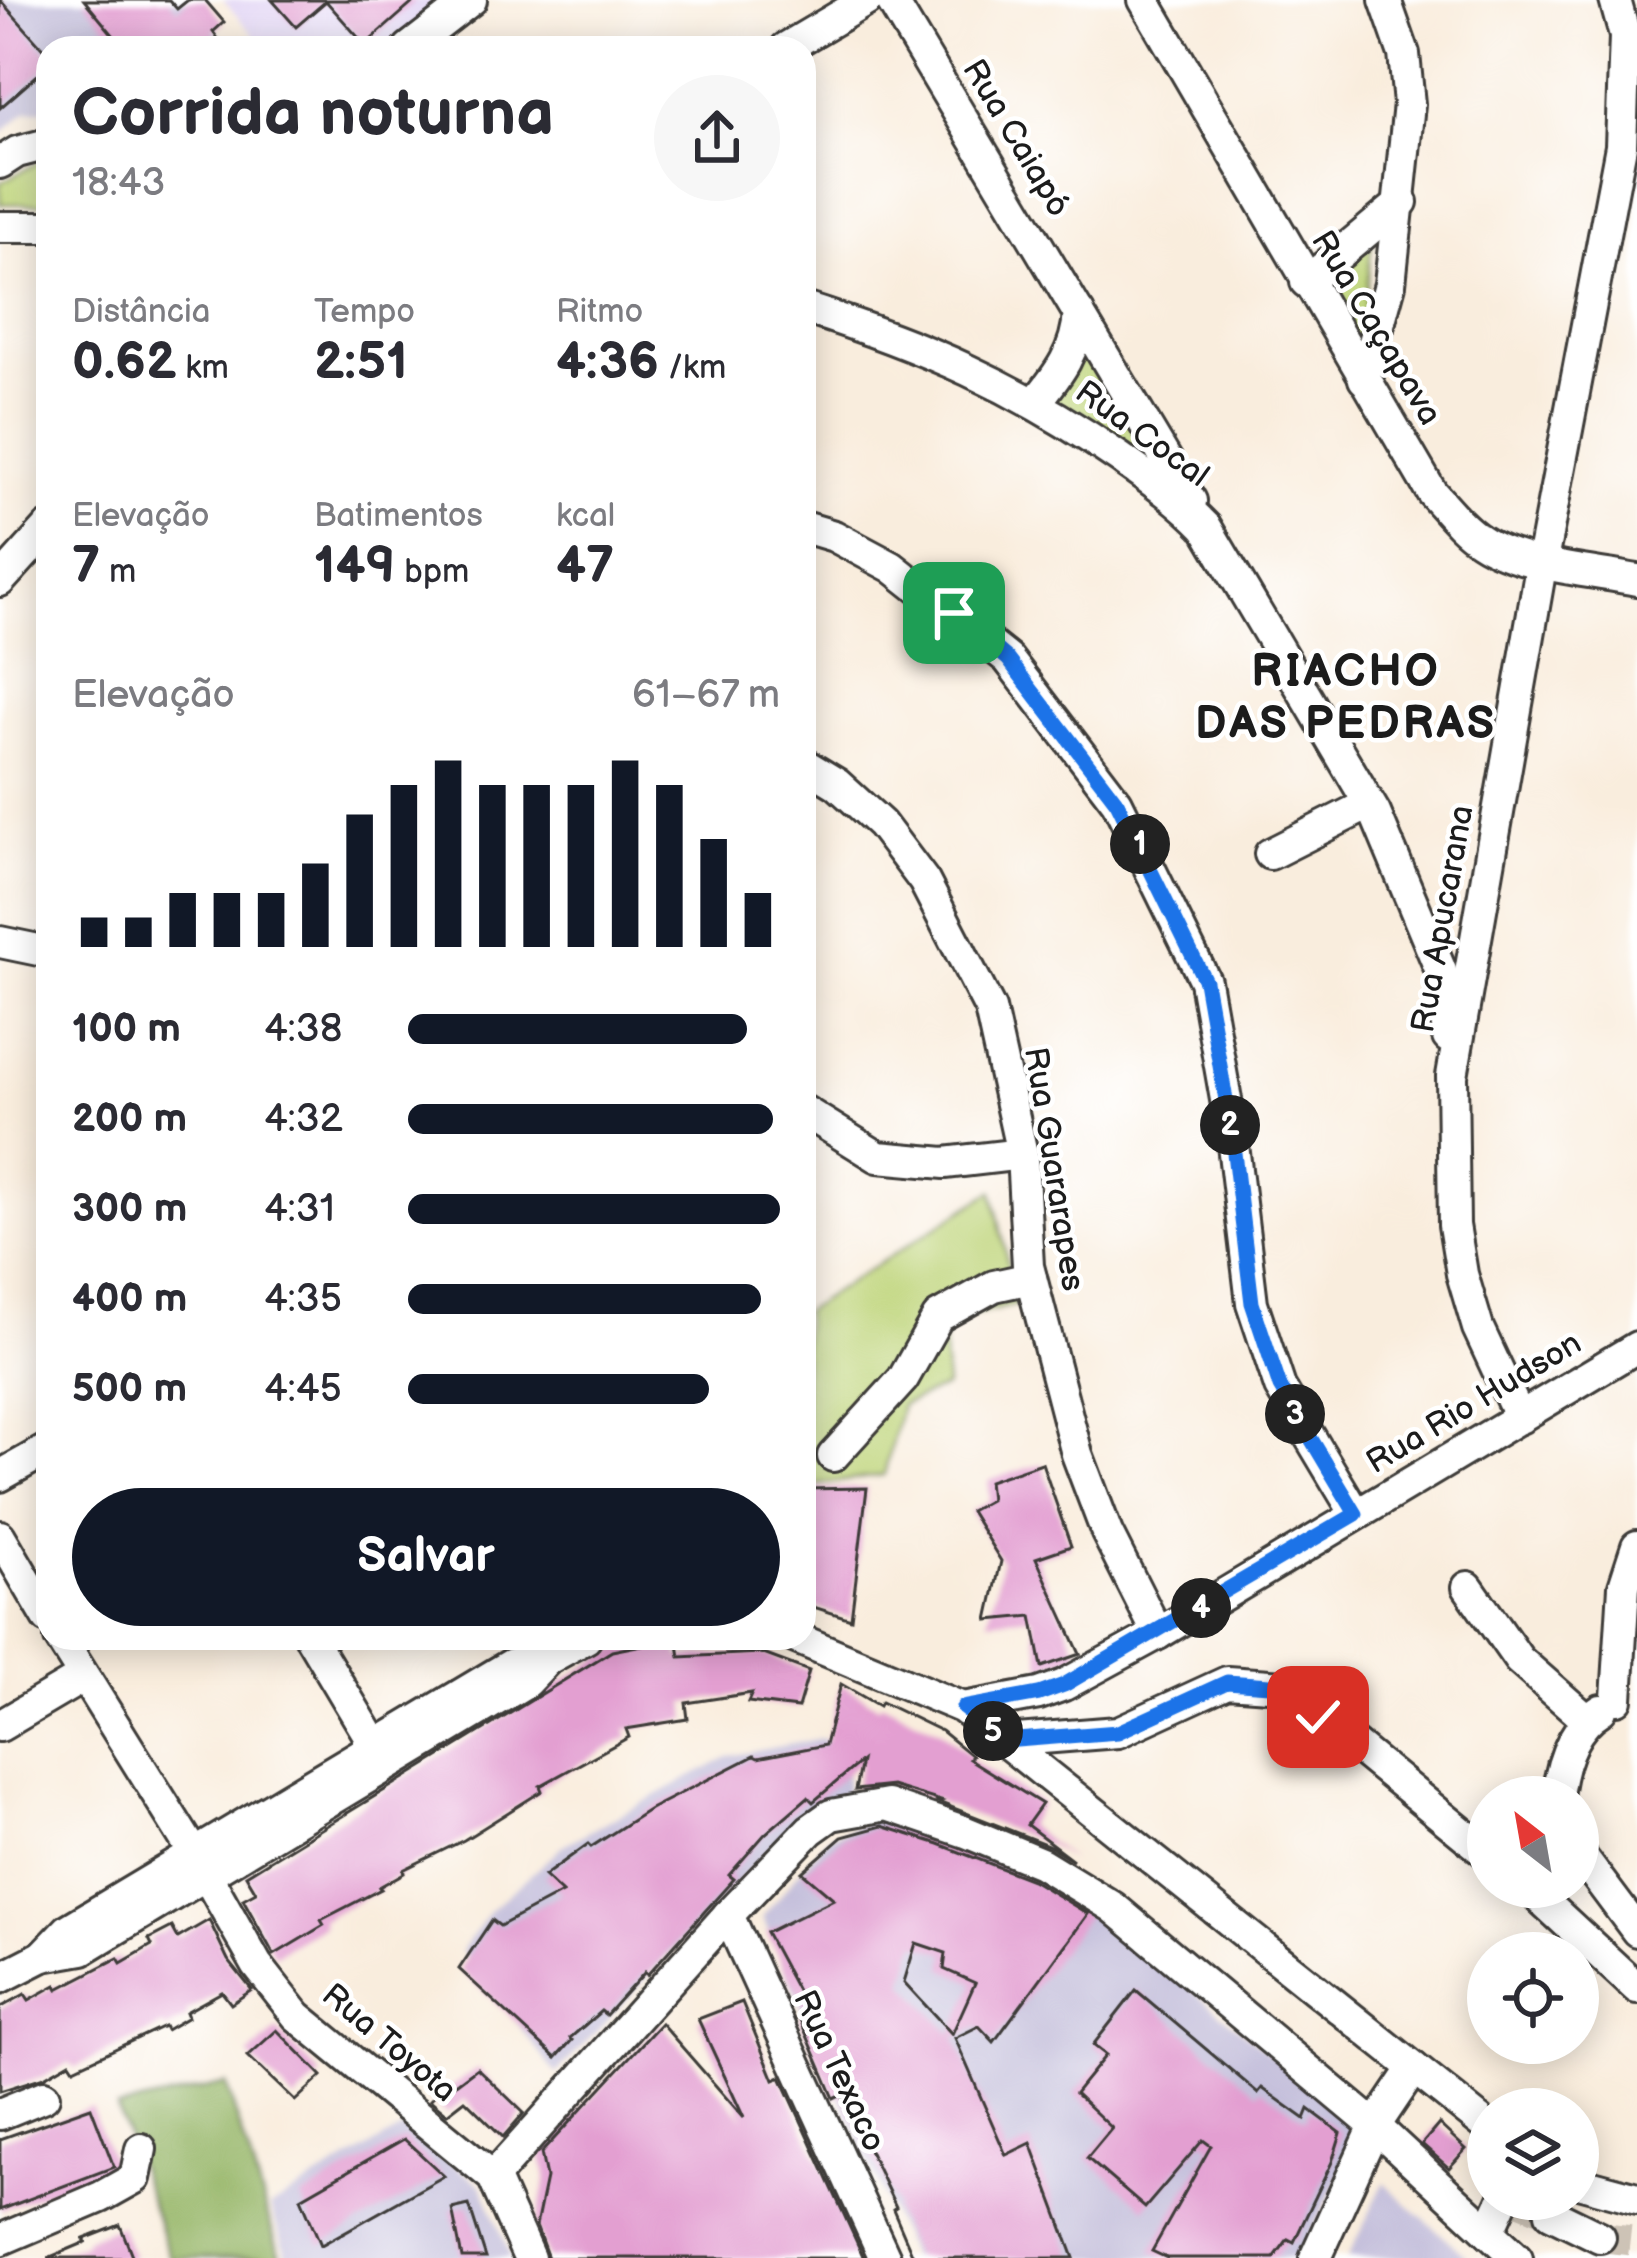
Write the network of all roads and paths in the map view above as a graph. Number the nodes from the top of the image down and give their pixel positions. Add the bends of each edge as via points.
1 (471, 0) edge
2 (867, 0) edge
3 (891, 0) edge
4 (1144, 0) edge
5 (1385, 0) edge
6 (1615, 0) edge
7 (424, 36) edge
8 (806, 36) edge
9 (36, 147) edge
10 (0, 163) edge
11 (1402, 202) junction
12 (36, 226) edge
13 (0, 227) edge
14 (1306, 282) junction
15 (816, 312) edge
16 (1079, 313) junction
17 (1364, 379) junction
18 (1036, 402) junction
19 (1206, 527) junction
20 (816, 530) edge
21 (36, 540) edge
22 (1542, 561) junction
23 (1637, 580) edge
24 (0, 581) edge
25 (816, 771) edge
26 (1369, 804) junction
27 (1270, 854) dead end
28 (0, 942) edge
29 (36, 950) edge
30 (1451, 1076) junction
31 (816, 1118) edge
32 (1022, 1154) junction
33 (1031, 1278) junction
34 (1637, 1347) edge
35 (1520, 1418) junction
36 (36, 1456) edge
37 (833, 1456) dead end
38 (0, 1476) edge
39 (1356, 1514) junction
40 (0, 1536) edge
41 (1637, 1546) edge
42 (1468, 1588) dead end
43 (36, 1598) edge
44 (1158, 1634) junction
45 (816, 1646) edge
46 (67, 1650) edge
47 (318, 1650) edge
48 (553, 1650) edge
49 (83, 1677) junction
50 (1627, 1693) edge
51 (963, 1708) junction
52 (1586, 1719) junction
53 (0, 1726) edge
54 (1004, 1741) junction
55 (381, 1756) junction
56 (1561, 1776) edge
57 (1467, 1836) edge
58 (200, 1865) junction
59 (1599, 1880) edge
60 (1551, 1908) edge
61 (728, 1915) junction
62 (1637, 1930) edge
63 (0, 1978) edge
64 (1637, 1988) edge
65 (1414, 2068) junction
66 (44, 2096) dead end
67 (1467, 2110) edge
68 (0, 2114) edge
69 (1375, 2126) junction
70 (141, 2149) dead end
71 (493, 2177) junction
72 (1599, 2188) edge
73 (1637, 2198) edge
74 (1498, 2220) edge
75 (1567, 2220) tunnel mouth
76 (1489, 2232) junction
77 (1600, 2237) tunnel mouth
78 (0, 2240) edge
79 (529, 2258) edge
80 (885, 2258) edge
81 (1315, 2258) edge
82 (1517, 2258) edge

1 - 7 street
2 - 8 street
3 - 16 street, Rua Caiapó
4 - 14 street, Rua Caçapava
5 - 11 street via 1404,54 1409,104
6 - 22 street, Rua Apucarana via 1624,36 1622,146
9 - 10 street
11 - 14 street
11 - 17 street
12 - 13 street
14 - 17 street, Rua Caçapava
15 - 18 street, Rua Cocal via 906,341
16 - 18 street via 1063,369
16 - 19 street, Rua Caiapó
17 - 22 street, Rua Caçapava via 1432,493 1466,531
18 - 19 street, Rua Cocal
19 - 26 street, Rua Cocal
20 - 39 street via 892,567 1008,659 1117,802 1205,981 1252,1303 1280,1387
21 - 24 street
22 - 23 street, Rua Caçapava
22 - 30 street, Rua Apucarana
25 - 32 street, Rua Guararapes via 881,824 961,946 991,1009
26 - 27 street
26 - 30 street, Rua Cocal via 1441,971
28 - 29 street
30 - 35 street, Rua Apucarana via 1462,1274
31 - 32 street via 878,1157 945,1163
32 - 33 street, Rua Guararapes
33 - 37 street via 994,1286 938,1317 903,1379
33 - 44 street, Rua Guararapes via 1077,1454
34 - 35 street, Rua Rio Hudson
35 - 39 street, Rua Rio Hudson
36 - 38 street
39 - 44 street, Rua Rio Hudson
40 - 43 street
41 - 50 street via 1624,1586
42 - 52 street via 1519,1660
44 - 51 street, Rua Rio Hudson via 1064,1685
45 - 51 street
46 - 49 street, Rua Toyota
47 - 55 street
48 - 55 street via 512,1664
49 - 53 street
49 - 58 street, Rua Toyota
50 - 52 street
51 - 54 street
52 - 56 street
54 - 57 street via 1118,1732 1227,1682 1283,1686
54 - 65 street
55 - 58 street
58 - 63 street via 69,1929 58,1954
58 - 71 street, Rua Toyota via 257,1965 297,2016
59 - 62 street
60 - 64 street
61 - 69 street via 831,1816 887,1805 915,1812 1041,1863 1113,1907
61 - 71 street
61 - 80 street, Rua Texaco
65 - 67 street
65 - 69 street
66 - 68 street
69 - 76 street
69 - 81 street
70 - 78 street via 135,2178
71 - 79 street, Rua Toyota
72 - 73 street
74 - 76 street
75 - 77 street
76 - 82 street

